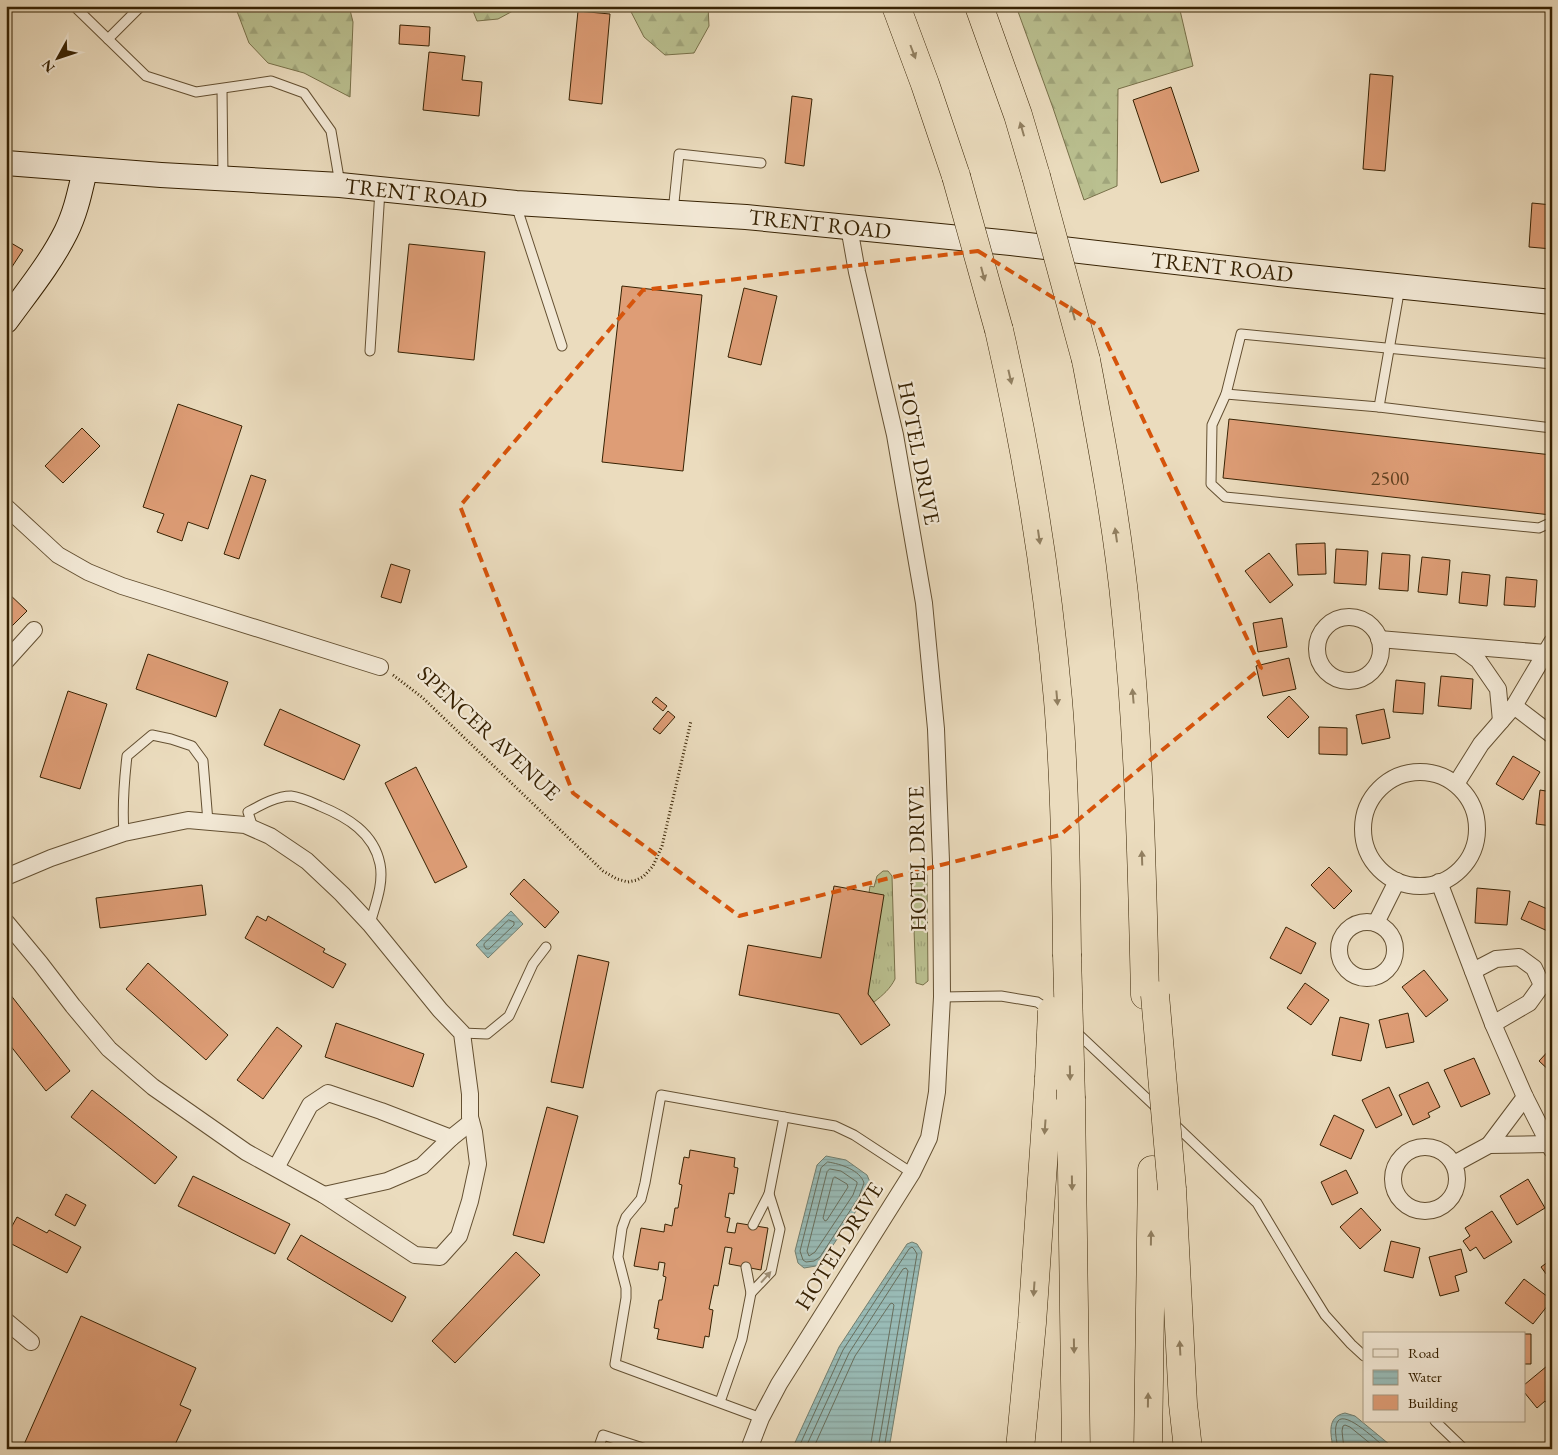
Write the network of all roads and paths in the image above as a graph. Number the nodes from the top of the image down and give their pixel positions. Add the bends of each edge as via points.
1 (74, 6) edge
2 (141, 6) edge
3 (896, 6) edge
4 (979, 6) edge
5 (108, 39) junction
6 (222, 88) junction
7 (6, 163) edge
8 (761, 163) dead end
9 (85, 170) junction
10 (223, 178) junction
11 (340, 185) junction
12 (380, 190) junction
13 (516, 203) junction
14 (673, 212) junction
15 (849, 227) junction
16 (1400, 286) junction
17 (1552, 302) edge
18 (6, 321) edge
19 (562, 346) dead end
20 (1388, 349) junction
21 (370, 351) dead end
22 (1552, 364) edge
23 (1226, 394) junction
24 (1379, 407) junction
25 (1552, 428) edge
26 (6, 507) edge
27 (1552, 522) edge
28 (34, 630) dead end
29 (1379, 639) dead end
30 (1458, 646) junction
31 (1550, 651) edge
32 (6, 662) edge
33 (380, 667) joint
34 (1514, 706) junction
35 (691, 720) dead end
36 (1501, 720) junction
37 (1552, 735) edge
38 (1456, 784) junction
39 (208, 822) junction
40 (253, 829) junction
41 (124, 833) junction
42 (6, 878) edge
43 (1397, 881) junction
44 (1439, 882) junction
45 (6, 922) edge
46 (370, 924) junction
47 (1376, 924) dead end
48 (546, 947) dead end
49 (1062, 949) junction
50 (1473, 970) junction
51 (1150, 995) junction
52 (942, 997) junction
53 (1493, 1024) junction
54 (462, 1033) junction
55 (1525, 1097) junction
56 (784, 1117) junction
57 (471, 1122) junction
58 (450, 1138) junction
59 (1489, 1145) junction
60 (1550, 1147) edge
61 (1454, 1164) dead end
62 (276, 1168) junction
63 (912, 1173) junction
64 (769, 1194) junction
65 (324, 1195) junction
66 (753, 1226) dead end
67 (746, 1267) dead end
68 (751, 1293) junction
69 (6, 1322) edge
70 (31, 1342) dead end
71 (1363, 1355) edge
72 (720, 1402) junction
73 (760, 1418) junction
74 (1436, 1422) edge
75 (598, 1449) edge
76 (646, 1449) edge
77 (749, 1449) edge
78 (1020, 1449) edge
79 (1076, 1449) edge
80 (1148, 1449) edge
81 (1188, 1449) edge
82 (1464, 1449) edge

1 - 5 lane
2 - 5 lane
3 -> 49 highway, bridge via 956,176 999,330 1034,506 1058,701 1064,805
51 -> 4 highway, bridge via 1137,746 1126,613 1107,471 1086,360 1036,176 1018,114
5 - 6 lane via 146,76 196,92
6 - 10 lane
6 - 11 lane via 271,81 304,94 330,131
7 - 9 street, TRENT ROAD
8 - 14 lane via 679,154
9 - 10 street, TRENT ROAD
9 - 18 street via 67,231 48,264
10 - 11 street, TRENT ROAD
11 - 12 street, TRENT ROAD
12 - 13 street, TRENT ROAD
12 - 21 lane
13 - 14 street, TRENT ROAD
13 - 19 lane
14 - 15 street, TRENT ROAD
15 - 16 street, TRENT ROAD
15 - 52 street, HOTEL DRIVE via 894,435 924,603 936,729
16 - 17 street, TRENT ROAD
16 - 20 lane
20 - 22 lane
20 - 23 lane via 1241,334
20 - 24 lane
23 - 24 lane
23 - 27 lane via 1212,425 1212,484 1224,497 1539,528
24 - 25 lane
26 - 33 street via 58,555 88,572 131,589
28 - 32 street
29 - 30 street
30 - 31 street
30 - 36 street via 1478,660 1498,690
31 - 34 street
33 - 35 path, SPENCER AVENUE via 423,698 603,871 628,882 644,876 653,866 662,846
34 - 36 street
34 - 37 street
36 - 38 street via 1481,744
38 - 43 street via 1429,773 1401,775 1384,784 1372,799 1364,817 1366,845 1381,870
38 - 44 street via 1475,813 1477,830 1474,847 1466,862 1454,875
39 - 40 street via 245,825
39 - 41 street via 188,820
39 - 41 lane via 203,761 192,746 152,736 127,756 123,784
40 - 46 street via 270,836 307,861
40 - 46 lane via 248,812 291,796 333,811 358,827 369,838 380,865 378,895
41 - 42 street via 51,858
43 - 44 street via 1425,886
43 - 47 street
44 - 50 street
45 - 62 street via 109,1049 153,1087 246,1152
46 - 54 street
48 - 54 lane via 533,964 508,1016 487,1034
49 -> 78 highway, bridge
49 -> 79 highway, bridge via 1070,1099
50 - 53 street
50 - 53 street via 1496,959 1519,957 1534,968 1542,985 1530,1003
80 -> 51 highway via 1152,1170
81 -> 51 highway, bridge via 1172,1189
52 - 63 street, HOTEL DRIVE via 937,1092 929,1138
52 - 71 lane via 1001,996 1037,1002 1063,1020 1257,1203 1326,1315
53 - 55 street
54 - 57 street
55 - 59 street
55 - 60 street
56 - 63 lane via 835,1126
56 - 64 lane
56 - 72 lane via 661,1095 645,1183 640,1199 622,1228 618,1257 626,1298 615,1364
57 - 58 street
57 - 65 street via 478,1164 472,1192 458,1236 440,1257 415,1255
58 - 62 street via 328,1093 310,1105
58 - 65 street via 422,1166 387,1181
59 - 60 street
59 - 61 street
62 - 65 street
63 - 73 street, HOTEL DRIVE
64 - 66 lane
68 -> 64 lane via 772,1272 780,1229
67 - 68 lane
68 - 72 lane via 742,1339
69 - 70 street
72 - 73 lane
73 - 77 street, HOTEL DRIVE
74 - 82 lane
75 - 76 lane via 602,1435

